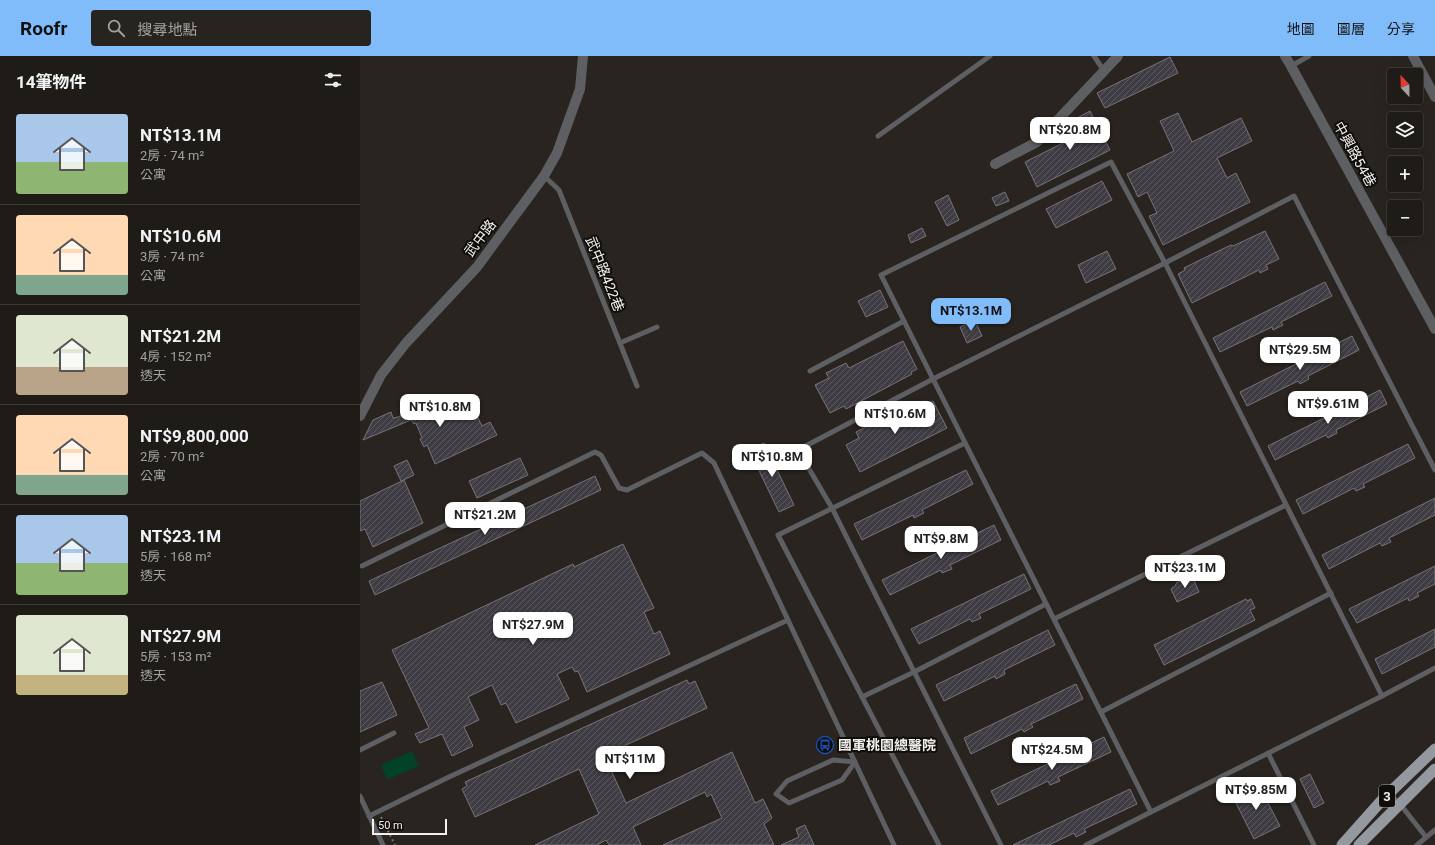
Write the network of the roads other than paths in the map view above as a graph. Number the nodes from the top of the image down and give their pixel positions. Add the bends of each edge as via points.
1 (583, 56) edge
2 (990, 56) edge
3 (1094, 56) edge
4 (1118, 56) edge
5 (1285, 56) edge
6 (1309, 56) edge
7 (1413, 56) edge
8 (1292, 66) junction
9 (1104, 71) junction
10 (1435, 97) edge
11 (878, 136) dead end
12 (995, 164) dead end
13 (544, 176) junction
14 (1164, 263) junction
15 (1432, 316) edge
16 (904, 321) junction
17 (657, 327) dead end
18 (1435, 329) edge
19 (620, 343) junction
20 (810, 371) dead end
21 (933, 379) junction
22 (637, 386) dead end
23 (360, 416) edge
24 (965, 443) junction
25 (1435, 470) edge
26 (1286, 505) junction
27 (832, 508) junction
28 (362, 566) dead end
29 (1331, 593) junction
30 (1046, 604) junction
31 (1054, 619) junction
32 (788, 620) junction
33 (1435, 668) edge
34 (914, 672) junction
35 (1382, 696) junction
36 (862, 697) junction
37 (1101, 712) junction
38 (394, 733) dead end
39 (1435, 749) edge
40 (360, 750) edge
41 (1268, 754) junction
42 (855, 762) junction
43 (1435, 769) edge
44 (1389, 794) junction
45 (360, 796) edge
46 (1400, 804) junction
47 (1151, 812) junction
48 (369, 816) junction
49 (1435, 830) edge
50 (1426, 837) junction
51 (383, 845) edge
52 (894, 845) edge
53 (939, 845) edge
54 (1001, 845) edge
55 (1086, 845) edge
56 (1314, 845) edge
57 (1342, 845) edge
58 (1359, 845) edge
59 (1417, 845) edge

1 - 13 street, 武中路 via 580,89 557,152
2 - 11 lane
3 - 9 lane
4 - 9 street
5 - 8 street, 中興路54巷
6 - 8 lane
7 - 10 street
8 - 15 street, 中興路54巷
9 - 12 street via 1037,142
13 - 19 lane, 武中路422巷 via 559,190
13 - 23 street, 武中路 via 477,267 406,343 381,375
14 - 16 lane via 1111,162 881,275
14 - 21 lane
14 - 25 lane via 1294,196
14 - 26 lane
15 - 18 street, 中興路54巷
16 - 20 lane
16 - 21 lane
17 - 19 lane
19 - 22 lane, 武中路422巷
21 - 24 lane
21 - 27 lane via 798,450
24 - 27 lane
24 - 30 lane
26 - 29 lane
26 - 31 lane
27 - 34 lane
27 - 36 lane via 778,535
28 - 32 lane via 595,452 601,456 619,488 627,490 702,453 714,463
29 - 35 lane
29 - 37 lane
30 - 31 lane
30 - 34 lane
31 - 37 lane
32 - 42 lane
32 - 48 lane
33 - 35 lane
34 - 36 lane
34 - 54 lane
35 - 41 lane
36 - 53 lane
37 - 47 lane
38 - 40 lane
39 - 44 main road, 3
41 - 47 lane
41 - 56 lane
42 - 42 lane via 833,760 787,781 776,794 789,803 842,780
42 - 52 lane
43 - 46 main road, 3
44 - 46 lane
44 - 57 main road, 3
45 - 48 lane
46 - 50 lane
46 - 58 main road, 3
47 - 55 lane
48 - 51 lane
49 - 50 lane
50 - 59 lane

